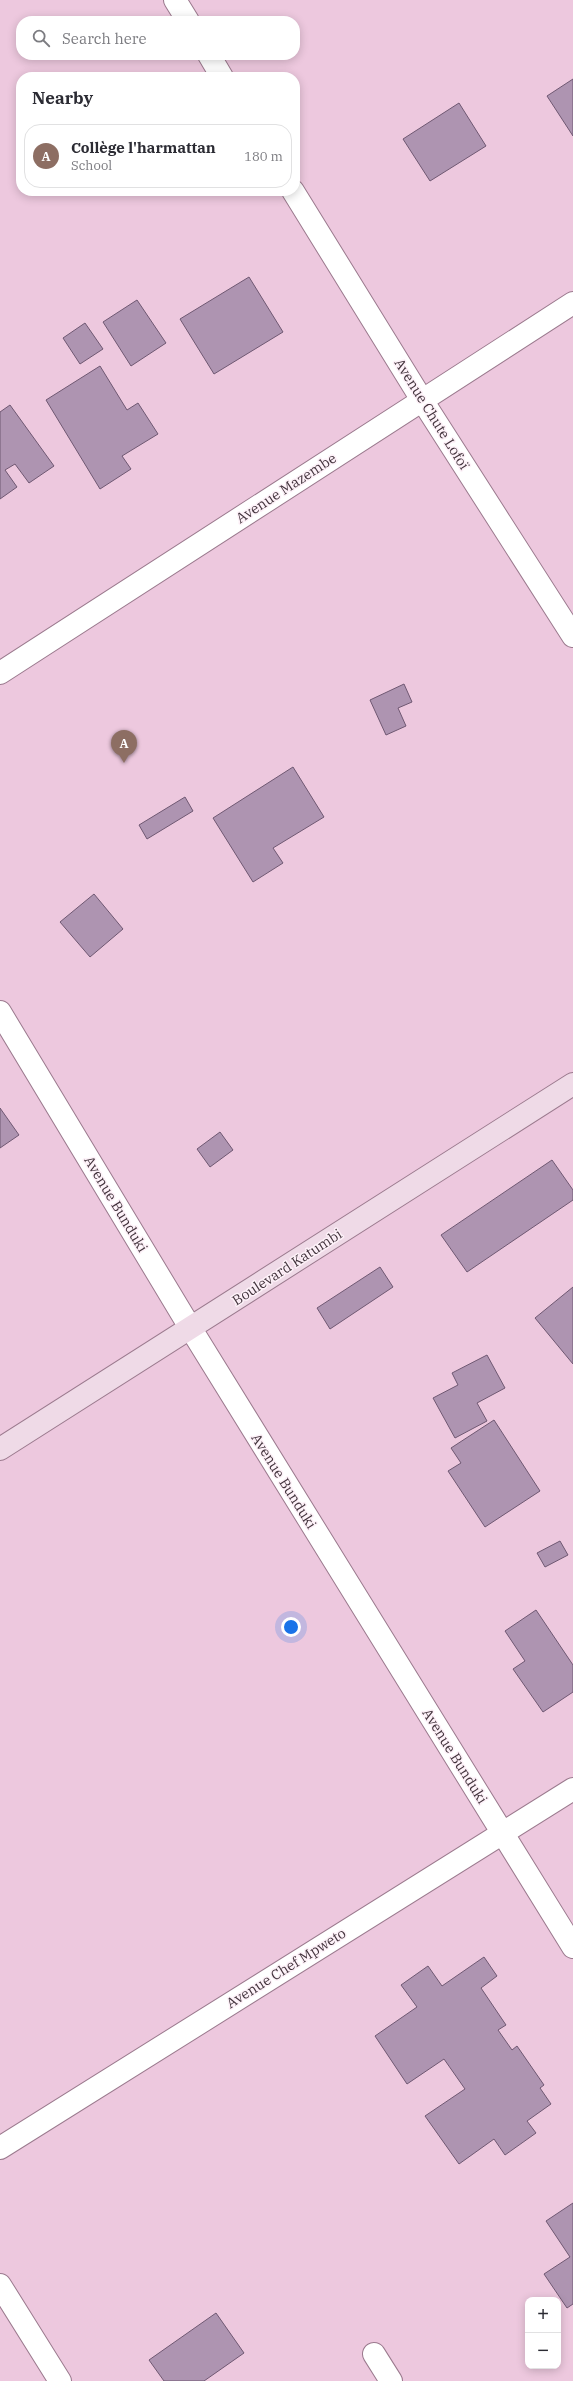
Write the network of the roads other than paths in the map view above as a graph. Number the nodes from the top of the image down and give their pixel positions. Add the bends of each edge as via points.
1 (175, 0) edge
2 (185, 16) edge
3 (212, 60) edge
4 (219, 72) edge
5 (296, 196) edge
6 (573, 303) edge
7 (422, 400) junction
8 (573, 636) edge
9 (0, 673) edge
10 (0, 1012) edge
11 (573, 1084) edge
12 (190, 1329) junction
13 (0, 1449) edge
14 (573, 1789) edge
15 (502, 1832) junction
16 (573, 1947) edge
17 (0, 2148) edge
18 (0, 2285) edge
19 (374, 2354) dead end
20 (60, 2381) edge
21 (391, 2381) edge

1 - 2 street
3 - 4 street
5 - 7 street, Avenue Chute Lofoï
6 - 7 street, Avenue Mazembe
7 - 8 street, Avenue Chute Lofoï
7 - 9 street, Avenue Mazembe
10 - 12 street, Avenue Bunduki
11 - 12 street, Boulevard Katumbi
12 - 13 street, Boulevard Katumbi
12 - 15 street, Avenue Bunduki
14 - 15 street, Avenue Chef Mpweto
15 - 16 street, Avenue Bunduki
15 - 17 street, Avenue Chef Mpweto
18 - 20 street
19 - 21 street

